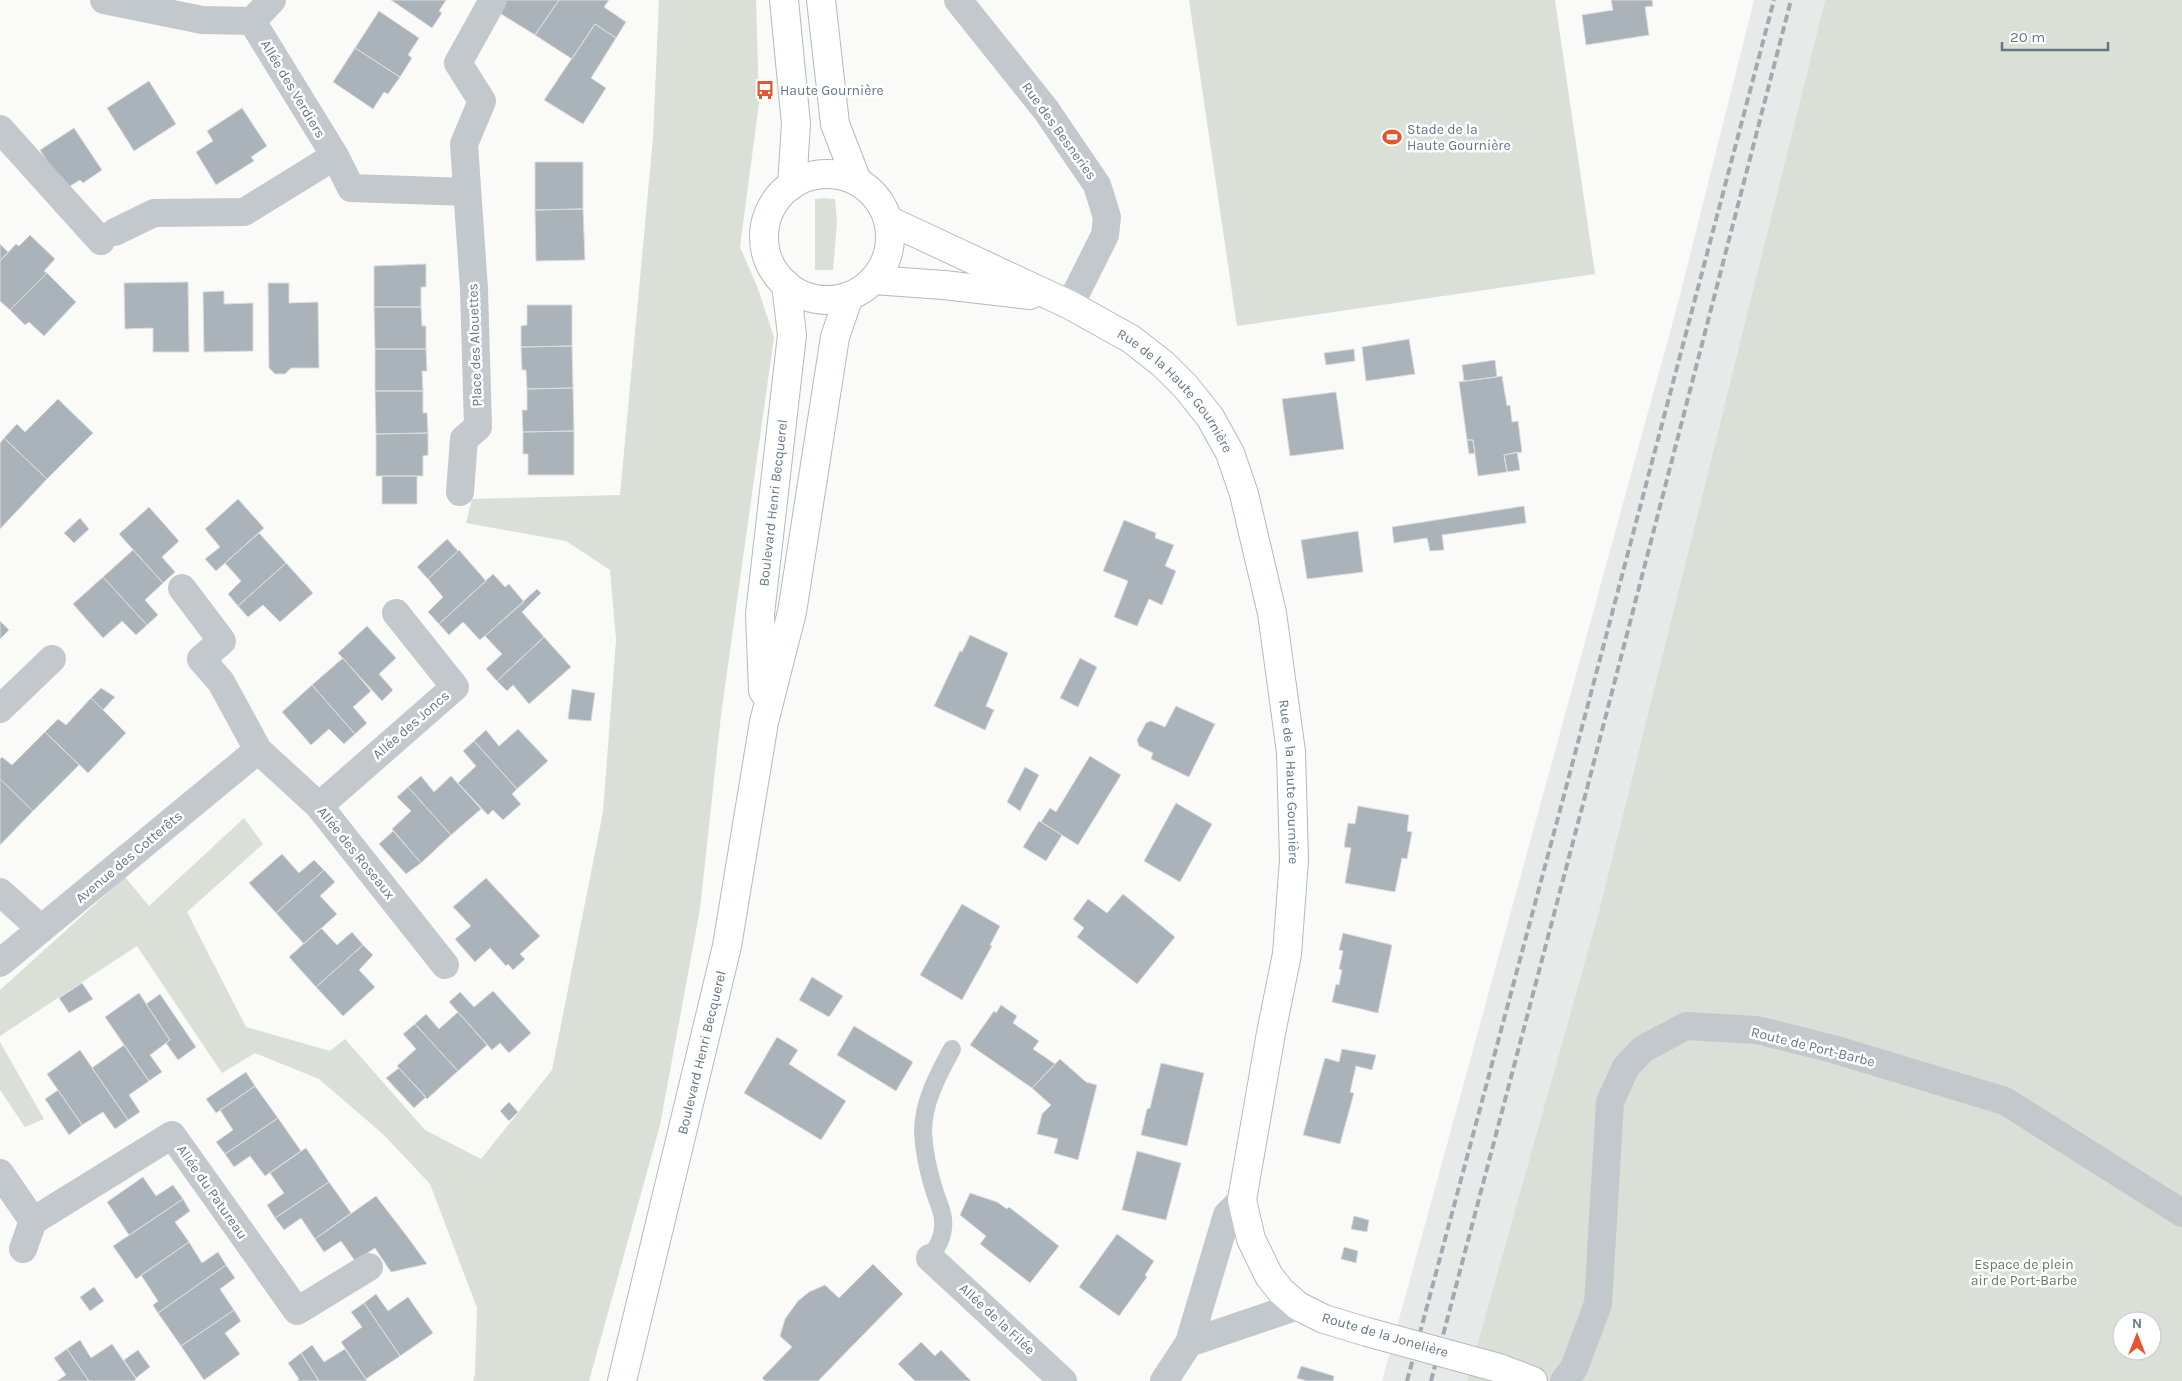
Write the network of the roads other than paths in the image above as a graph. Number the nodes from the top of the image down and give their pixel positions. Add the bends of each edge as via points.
1 (104, 0) edge
2 (272, 0) edge
3 (493, 0) edge
4 (784, 0) edge
5 (821, 0) edge
6 (958, 0) edge
7 (252, 21) junction
8 (0, 129) edge
9 (334, 156) junction
10 (857, 181) junction
11 (792, 185) junction
12 (467, 192) junction
13 (888, 220) junction
14 (873, 280) junction
15 (786, 284) junction
16 (849, 296) junction
17 (1061, 301) junction
18 (460, 492) dead end
19 (182, 588) dead end
20 (396, 613) dead end
21 (52, 659) dead end
22 (0, 709) edge
23 (764, 722) junction
24 (258, 750) junction
25 (319, 806) junction
26 (0, 892) edge
27 (41, 929) junction
28 (0, 964) edge
29 (445, 965) dead end
30 (952, 1049) dead end
31 (0, 1173) edge
32 (1242, 1200) junction
33 (2182, 1213) edge
34 (33, 1221) junction
35 (23, 1249) dead end
36 (930, 1258) joint
37 (370, 1266) dead end
38 (1298, 1306) junction
39 (1189, 1343) junction
40 (622, 1381) edge
41 (1063, 1381) edge
42 (1164, 1381) edge
43 (1533, 1381) edge
44 (1564, 1381) edge

1 - 7 street via 202,20
2 - 7 street
3 - 12 street, Place des Alouettes via 458,63 482,101 464,144
4 - 11 main road via 796,131
5 - 10 main road via 835,124
6 - 17 street, Rue des Besneries via 1046,110 1097,185 1107,217 1105,236
7 - 9 street, Allée des Verdiers
8 - 9 street via 108,237 154,213 244,212
9 - 12 street, Allée des Verdiers via 351,188
10 - 11 main road via 841,175 824,174 807,177
10 - 13 main road via 871,191
11 - 15 main road via 768,214 764,233 766,252
12 - 18 street, Place des Alouettes via 478,427 464,439
13 - 14 main road via 890,241 887,255
13 - 17 main road, Rue de la Haute Gournière
14 - 16 main road
14 - 17 main road, Rue de la Haute Gournière via 944,285
15 - 16 main road via 815,298
15 - 23 main road, Boulevard Henri Becquerel via 792,335 760,614
16 - 23 main road, Boulevard Henri Becquerel via 835,337 792,612
17 - 32 main road, Rue de la Haute Gournière via 1131,339 1163,364 1210,417 1230,453 1244,494 1272,613 1291,752 1294,860 1287,954
19 - 24 street, Allée des Roseaux via 222,641 202,660 221,682
20 - 25 street, Allée des Joncs via 455,687
21 - 22 street
23 - 40 main road, Boulevard Henri Becquerel via 727,946
24 - 25 street, Allée des Roseaux
24 - 27 street, Avenue des Cotterêts
25 - 29 street, Allée des Roseaux
26 - 27 street
27 - 28 street, Avenue des Cotterêts
30 - 36 lane via 928,1099 923,1131 927,1162 942,1209 942,1235
31 - 34 street
32 - 38 main road, Route de la Jonelière via 1258,1257 1281,1291
32 - 39 street via 1226,1215
33 - 44 street, Route de Port-Barbe via 2005,1101 1833,1049 1757,1030 1686,1026 1643,1049 1626,1067 1610,1102 1598,1304 1574,1368
34 - 35 street
34 - 37 street, Allée du Patureau via 172,1136 297,1312
36 - 41 street, Allée de la Filée
38 - 39 street
38 - 43 main road, Route de la Jonelière, bridge via 1367,1332 1499,1368
39 - 42 street

